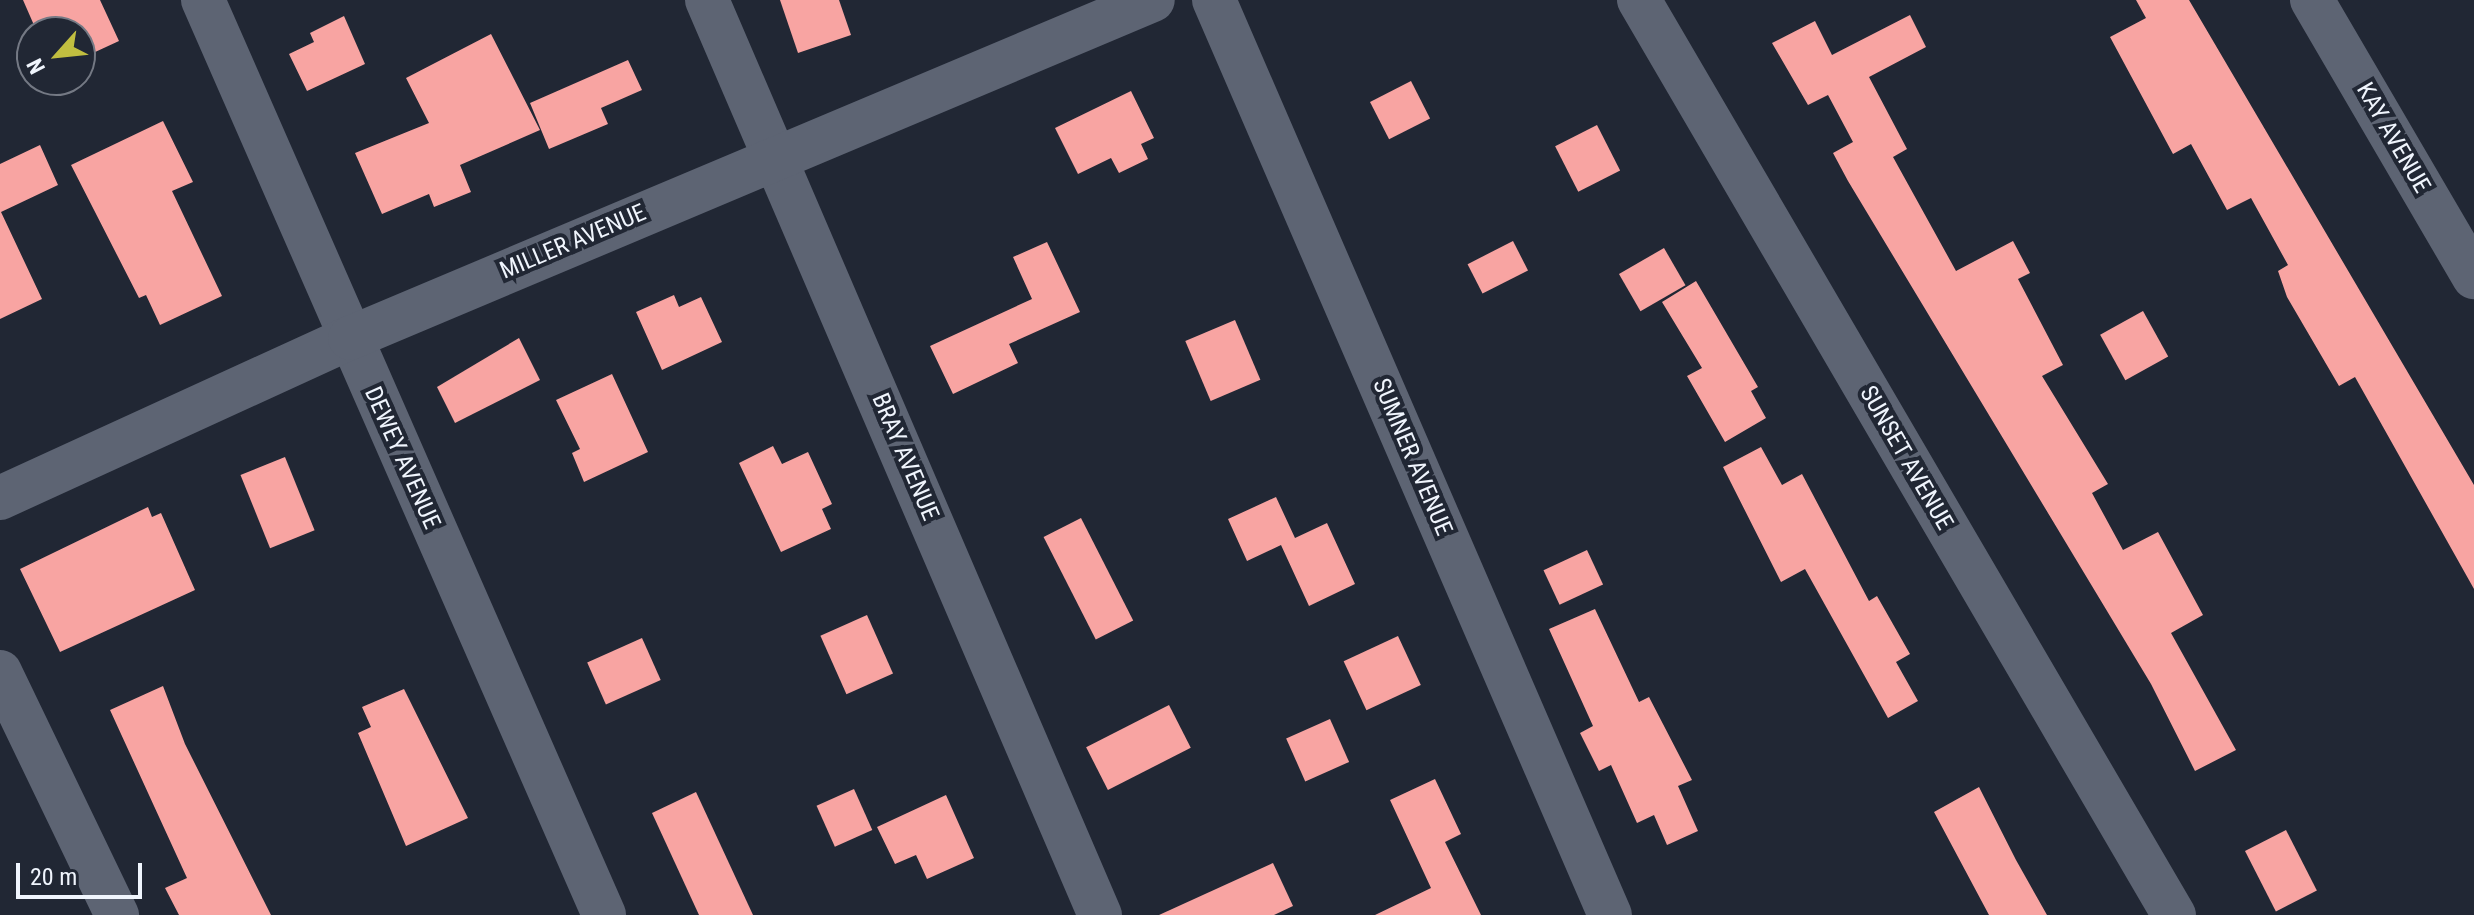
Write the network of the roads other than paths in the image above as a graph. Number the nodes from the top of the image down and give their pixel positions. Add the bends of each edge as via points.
1 (203, 0) edge
2 (707, 0) edge
3 (1153, 0) edge
4 (1214, 0) edge
5 (1639, 0) edge
6 (2312, 0) edge
7 (776, 155) junction
8 (2474, 277) edge
9 (350, 338) junction
10 (0, 498) edge
11 (0, 672) edge
12 (117, 915) edge
13 (604, 915) edge
14 (1100, 915) edge
15 (1610, 915) edge
16 (2174, 915) edge

1 - 9 street, DEWEY AVENUE
2 - 7 street, BRAY AVENUE
3 - 7 street, MILLER AVENUE
4 - 15 street, SUMNER AVENUE
5 - 16 street, SUNSET AVENUE
6 - 8 street, KAY AVENUE
7 - 9 street, MILLER AVENUE
7 - 14 street, BRAY AVENUE
9 - 10 street, MILLER AVENUE
9 - 13 street, DEWEY AVENUE
11 - 12 street

